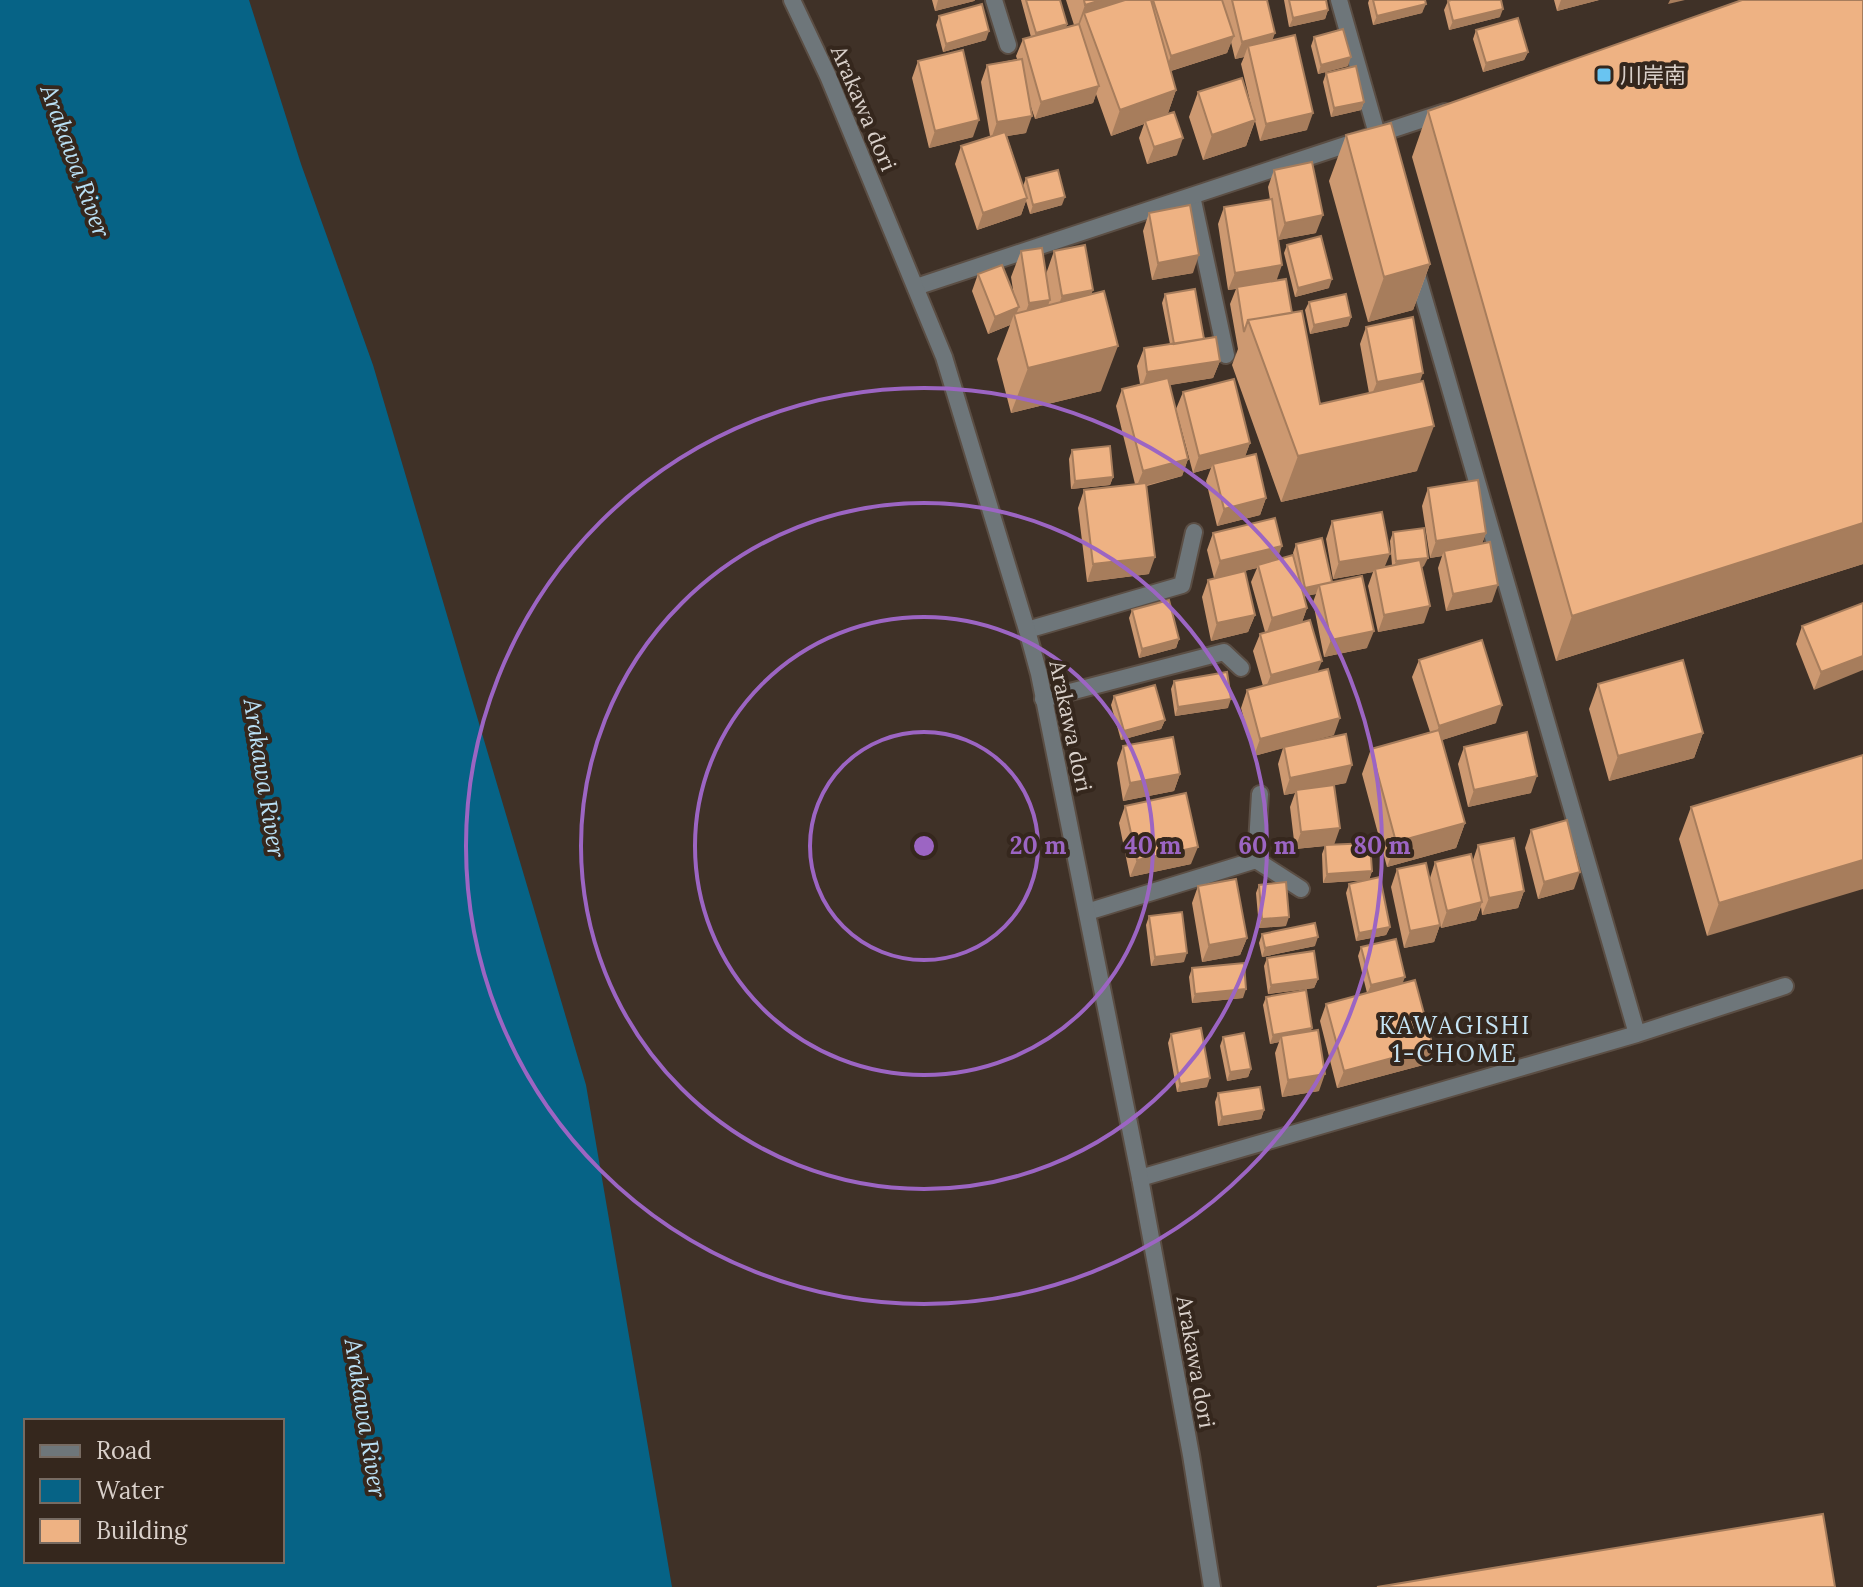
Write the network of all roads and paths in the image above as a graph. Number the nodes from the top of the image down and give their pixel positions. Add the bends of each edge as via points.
1 (792, 0) edge
2 (994, 0) edge
3 (1339, 0) edge
4 (1008, 45) dead end
5 (1465, 105) edge
6 (1377, 135) junction
7 (1386, 165) edge
8 (1192, 196) junction
9 (1412, 257) edge
10 (916, 287) junction
11 (1226, 355) dead end
12 (1194, 532) dead end
13 (1027, 630) junction
14 (1241, 668) dead end
15 (1043, 699) junction
16 (1260, 794) dead end
17 (1256, 860) junction
18 (1301, 889) dead end
19 (1087, 912) junction
20 (1785, 986) dead end
21 (1637, 1034) junction
22 (1140, 1178) junction
23 (1212, 1587) edge

1 - 10 street, Arakawa dori
2 - 4 street
3 - 6 street
5 - 6 street
6 - 7 street
6 - 8 street
8 - 10 street
8 - 11 street
9 - 21 street
10 - 13 street, Arakawa dori via 944,357
12 - 13 street via 1182,585
13 - 15 street, Arakawa dori
14 - 15 street via 1224,652
15 - 19 street, Arakawa dori
16 - 17 street
17 - 18 street
17 - 19 street
19 - 22 street, Arakawa dori
20 - 21 street
21 - 22 street
22 - 23 street, Arakawa dori

